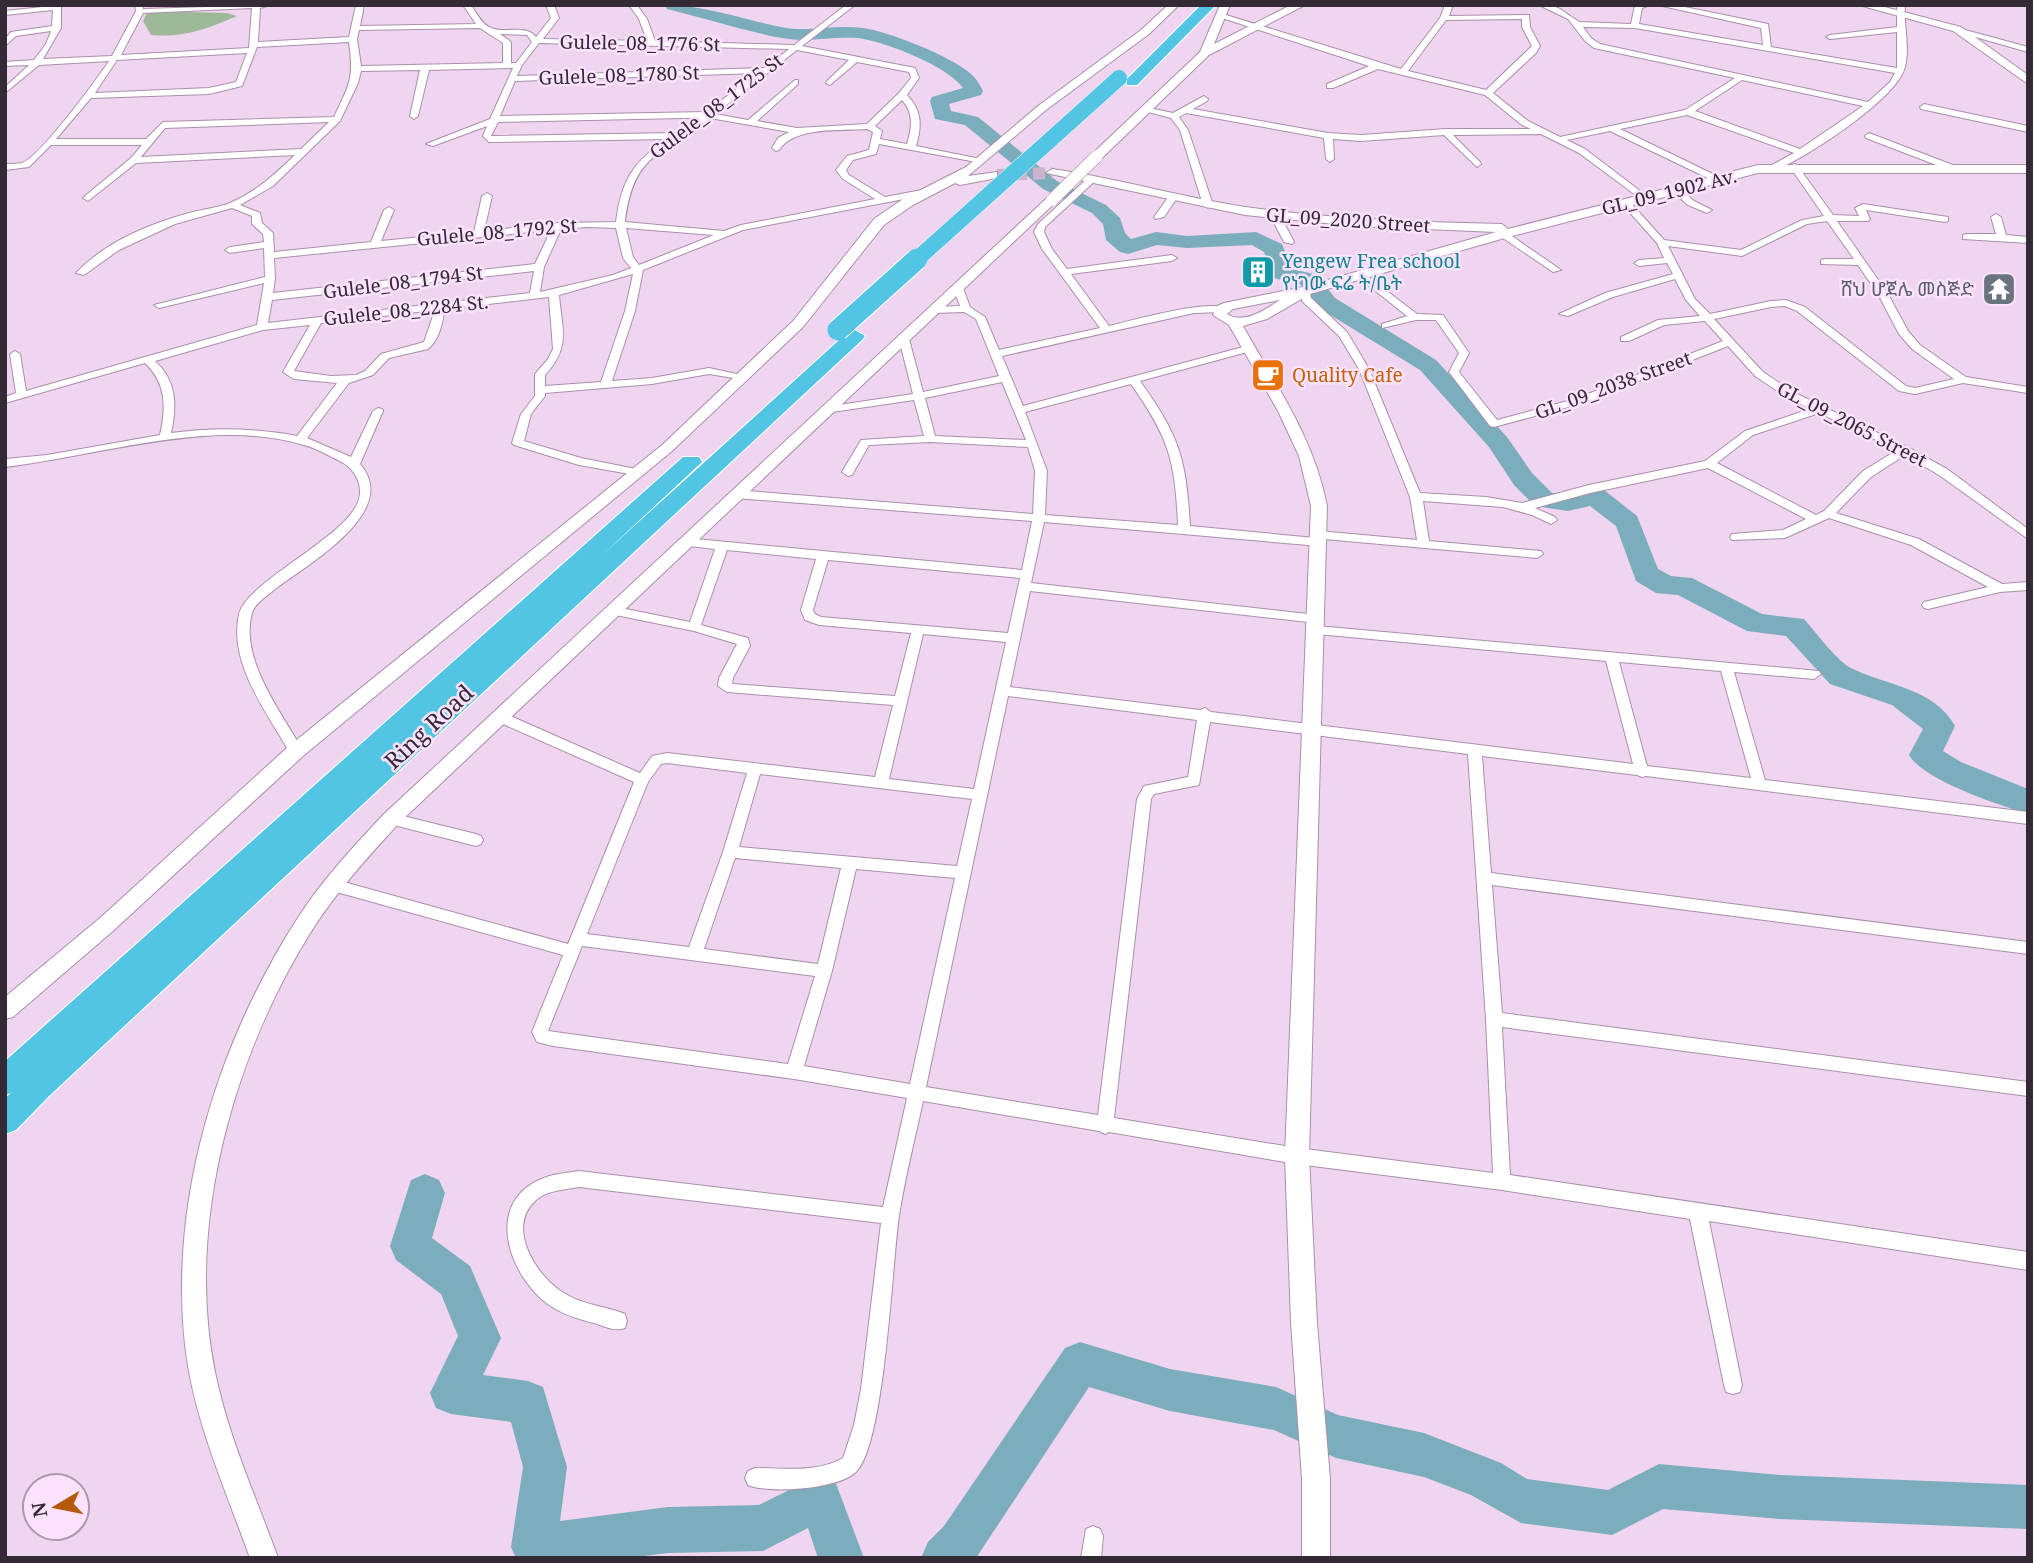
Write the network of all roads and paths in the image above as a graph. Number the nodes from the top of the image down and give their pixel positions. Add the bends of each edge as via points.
1 (22, 5) edge
2 (267, 5) edge
3 (360, 5) edge
4 (467, 5) edge
5 (550, 5) edge
6 (633, 5) edge
7 (851, 5) edge
8 (1174, 5) edge
9 (1191, 5) edge
10 (1300, 5) edge
11 (1449, 5) edge
12 (1543, 5) edge
13 (1646, 5) edge
14 (1662, 5) edge
15 (1864, 5) edge
16 (57, 6) edge
17 (256, 7) edge
18 (139, 8) edge
19 (173, 8) edge
20 (1218, 9) edge
21 (1900, 10) edge
22 (5, 12) edge
23 (1444, 18) junction
24 (1577, 24) junction
25 (482, 26) junction
26 (1635, 26) junction
27 (356, 27) junction
28 (57, 28) junction
29 (1258, 29) junction
30 (1900, 29) junction
31 (1957, 29) junction
32 (491, 31) junction
33 (1830, 37) dead end
34 (353, 39) junction
35 (535, 41) junction
36 (652, 43) junction
37 (5, 44) edge
38 (254, 47) junction
39 (793, 47) junction
40 (1767, 50) junction
41 (2028, 50) edge
42 (1205, 52) junction
43 (114, 58) junction
44 (856, 58) junction
45 (37, 62) junction
46 (5, 64) edge
47 (519, 65) junction
48 (1377, 65) junction
49 (508, 66) junction
50 (425, 68) junction
51 (357, 69) junction
52 (765, 70) junction
53 (1900, 71) junction
54 (1403, 72) junction
55 (515, 79) junction
56 (1740, 79) junction
57 (1125, 80) junction
58 (2028, 81) edge
59 (16, 82) junction
60 (795, 82) dead end
61 (5, 83) edge
62 (830, 83) dead end
63 (1330, 86) dead end
64 (5, 91) edge
65 (1488, 93) junction
66 (902, 95) junction
67 (86, 96) junction
68 (1203, 99) dead end
69 (1870, 106) junction
70 (1924, 107) dead end
71 (1145, 110) junction
72 (1185, 110) junction
73 (1688, 112) junction
74 (708, 115) junction
75 (414, 116) dead end
76 (622, 116) junction
77 (1174, 116) junction
78 (337, 119) junction
79 (497, 119) junction
80 (751, 122) junction
81 (869, 125) junction
82 (1611, 128) junction
83 (2028, 129) edge
84 (797, 131) junction
85 (1446, 132) junction
86 (1540, 132) junction
87 (1869, 135) dead end
88 (679, 136) junction
89 (1328, 136) junction
90 (614, 137) junction
91 (1561, 139) junction
92 (875, 141) junction
93 (49, 142) junction
94 (148, 142) junction
95 (430, 144) dead end
96 (911, 146) junction
97 (776, 148) dead end
98 (302, 152) junction
99 (1803, 153) junction
100 (1330, 159) dead end
101 (134, 160) junction
102 (982, 160) junction
103 (1477, 164) dead end
104 (5, 167) edge
105 (1775, 167) junction
106 (1794, 167) junction
107 (1955, 169) junction
108 (2028, 169) edge
109 (1052, 173) tunnel mouth
110 (1092, 179) junction
111 (1718, 180) junction
112 (1677, 191) junction
113 (927, 192) junction
114 (487, 196) dead end
115 (88, 198) dead end
116 (1172, 198) junction
117 (1645, 199) junction
118 (883, 200) junction
119 (1627, 204) junction
120 (233, 205) junction
121 (1208, 205) junction
122 (858, 207) junction
123 (389, 211) dead end
124 (1707, 211) dead end
125 (1275, 215) junction
126 (1996, 217) dead end
127 (1159, 218) dead end
128 (1830, 218) junction
129 (1945, 219) dead end
130 (879, 222) junction
131 (620, 224) junction
132 (558, 226) junction
133 (1525, 228) junction
134 (479, 233) junction
135 (723, 233) junction
136 (1503, 234) junction
137 (1966, 237) dead end
138 (2002, 237) junction
139 (2028, 240) edge
140 (1289, 242) dead end
141 (1661, 242) junction
142 (375, 244) junction
143 (271, 249) junction
144 (230, 250) dead end
145 (1172, 258) dead end
146 (1670, 260) junction
147 (1824, 262) dead end
148 (1860, 262) junction
149 (1639, 263) dead end
150 (539, 267) junction
151 (638, 270) junction
152 (1556, 270) dead end
153 (1064, 272) junction
154 (81, 273) dead end
155 (1359, 274) junction
156 (1679, 275) junction
157 (270, 279) junction
158 (958, 287) junction
159 (1305, 291) junction
160 (554, 293) junction
161 (535, 295) junction
162 (267, 297) junction
163 (159, 305) dead end
164 (441, 305) junction
165 (1229, 307) junction
166 (966, 309) junction
167 (934, 310) junction
168 (1564, 314) dead end
169 (1415, 317) junction
170 (1707, 318) junction
171 (318, 319) junction
172 (1253, 319) junction
173 (1235, 324) junction
174 (1387, 326) dead end
175 (262, 327) junction
176 (1106, 329) junction
177 (846, 333) junction
178 (1625, 338) dead end
179 (904, 340) junction
180 (1730, 342) junction
181 (1247, 349) junction
182 (15, 354) dead end
183 (997, 354) junction
184 (148, 360) junction
185 (742, 378) junction
186 (1006, 378) junction
187 (346, 379) junction
188 (1963, 380) junction
189 (1135, 381) junction
190 (606, 385) junction
191 (540, 390) junction
192 (2028, 390) edge
193 (22, 396) junction
194 (920, 396) junction
195 (5, 400) edge
196 (1820, 409) junction
197 (825, 410) junction
198 (1021, 410) junction
199 (378, 411) dead end
200 (165, 437) junction
201 (301, 439) junction
202 (930, 439) junction
203 (1033, 444) junction
204 (1905, 450) junction
205 (5, 463) edge
206 (354, 464) junction
207 (1709, 464) junction
208 (848, 472) dead end
209 (637, 473) junction
210 (735, 494) junction
211 (1416, 497) junction
212 (1523, 507) junction
213 (1822, 516) junction
214 (1039, 518) junction
215 (1551, 520) dead end
216 (1184, 528) junction
217 (2028, 535) edge
218 (1736, 537) dead end
219 (1319, 539) junction
220 (685, 542) junction
221 (1424, 544) junction
222 (722, 546) junction
223 (823, 555) junction
224 (1537, 555) dead end
225 (1025, 581) junction
226 (2028, 586) edge
227 (2000, 588) junction
228 (1928, 604) dead end
229 (611, 610) junction
230 (1317, 624) junction
231 (694, 626) junction
232 (918, 629) junction
233 (1015, 638) junction
234 (1611, 656) junction
235 (1726, 667) junction
236 (1814, 674) dead end
237 (1003, 691) junction
238 (898, 701) junction
239 (1205, 713) junction
240 (499, 716) junction
241 (1312, 728) junction
242 (296, 751) junction
243 (1475, 752) junction
244 (755, 768) junction
245 (1642, 772) junction
246 (642, 780) junction
247 (881, 781) junction
248 (1760, 786) junction
249 (981, 795) junction
250 (391, 818) junction
251 (2028, 818) edge
252 (476, 840) dead end
253 (730, 852) junction
254 (850, 863) junction
255 (964, 873) junction
256 (1484, 878) junction
257 (333, 885) junction
258 (574, 945) junction
259 (2028, 948) edge
260 (694, 955) junction
261 (824, 971) junction
262 (5, 1010) edge
263 (1494, 1019) junction
264 (794, 1072) junction
265 (5, 1081) edge
266 (2028, 1089) edge
267 (917, 1092) junction
268 (5, 1120) edge
269 (1105, 1126) junction
270 (1297, 1156) junction
271 (1502, 1182) junction
272 (1698, 1213) junction
273 (890, 1216) junction
274 (2028, 1261) edge
275 (618, 1321) dead end
276 (1733, 1385) dead end
277 (755, 1478) dead end
278 (1093, 1536) dead end
279 (264, 1558) edge
280 (1091, 1558) edge
281 (1316, 1558) edge

1 - 22 street
2 - 17 street
3 - 27 street
4 - 25 street
5 - 35 street via 555,18
6 - 36 street
7 - 39 street, Gulele_08_1725 St
8 - 102 street
9 - 57 highway
10 - 29 street
11 - 23 street
12 - 24 street
13 - 26 street via 1638,7
14 - 40 street via 1765,26
15 - 21 street
16 - 22 street
16 - 28 street
17 - 19 street
17 - 38 street
18 - 19 street
18 - 43 street via 132,32
20 - 29 street
20 - 42 street
20 - 57 highway
21 - 30 street
21 - 31 street
23 - 54 street
23 - 65 street via 1528,14 1526,27 1536,46
24 - 26 street
24 - 56 street via 1593,44
25 - 27 street
25 - 32 street
26 - 40 street
27 - 34 street
28 - 37 street via 14,34
28 - 45 street
29 - 42 street
29 - 48 street
30 - 33 street
30 - 53 street
31 - 41 street
31 - 58 street
32 - 35 street, Gulele_08_1776 St via 528,33
32 - 49 street via 510,46
34 - 38 street
34 - 51 street
35 - 36 street, Gulele_08_1776 St
35 - 47 street
36 - 39 street, Gulele_08_1776 St
38 - 43 street
38 - 67 street via 239,84 229,88
39 - 44 street, Gulele_08_1776 St
39 - 52 street, Gulele_08_1725 St
40 - 53 street
42 - 71 street
43 - 45 street
43 - 67 street
44 - 62 street
44 - 66 street, Gulele_08_1776 St via 912,70 915,78
45 - 46 street
45 - 59 street
47 - 49 street
47 - 55 street
48 - 54 street
48 - 63 street
49 - 50 street
50 - 51 street
50 - 75 street
51 - 78 street
52 - 55 street, Gulele_08_1780 St
52 - 74 street, Gulele_08_1725 St
53 - 69 street
54 - 65 street
55 - 79 street
56 - 69 street
56 - 73 street
57 - 177 highway
59 - 61 street
59 - 64 street
60 - 80 street
65 - 86 street
66 - 81 street
66 - 96 street via 916,113
67 - 93 street
68 - 72 street
69 - 99 street
70 - 83 street
71 - 77 street
71 - 158 street, bridge
72 - 77 street
72 - 89 street
73 - 82 street
73 - 99 street
74 - 76 street
74 - 80 street
74 - 88 street, Gulele_08_1725 St
76 - 79 street
76 - 90 street
77 - 121 street via 1184,130
78 - 94 street via 163,125
78 - 98 street
79 - 90 street via 489,139 535,143
79 - 95 street
80 - 84 street
81 - 84 street
81 - 92 street via 878,131
82 - 91 street
82 - 111 street
84 - 97 street
85 - 86 street
85 - 89 street via 1398,140
85 - 103 street
86 - 91 street
87 - 107 street
88 - 90 street
88 - 131 street, Gulele_08_1725 St via 636,169 623,200
89 - 100 street
91 - 117 street
92 - 96 street
92 - 118 street via 873,152 850,158 841,170
93 - 94 street
93 - 104 street via 26,165
94 - 101 street
96 - 102 street
98 - 101 street
98 - 120 street via 263,190
99 - 105 street
101 - 115 street
102 - 113 street via 981,174
105 - 106 street, GL_09_1902 Av.
105 - 111 street, GL_09_1902 Av.
106 - 107 street, GL_09_1902 Av.
106 - 128 street
107 - 108 street, GL_09_1902 Av.
109 - 110 street, GL_09_2020 Street
110 - 116 street, GL_09_2020 Street
110 - 153 street via 1040,229 1040,238
111 - 112 street, GL_09_1902 Av.
112 - 117 street, GL_09_1902 Av.
112 - 124 street
113 - 118 street, Gulele_08_2284 St.
113 - 130 street
114 - 134 street
116 - 121 street, GL_09_2020 Street
116 - 127 street
117 - 119 street, GL_09_1902 Av.
118 - 122 street, Gulele_08_2284 St.
119 - 133 street, GL_09_1902 Av.
119 - 141 street, GL_09_2065 Street
120 - 143 street via 257,215
120 - 154 street via 149,228 103,253
121 - 125 street, GL_09_2020 Street
122 - 130 street
122 - 135 street, Gulele_08_2284 St.
123 - 142 street
125 - 133 street, GL_09_2020 Street via 1398,226
125 - 140 street
126 - 138 street
128 - 129 street via 1865,219 1863,207
128 - 141 street via 1791,228 1748,252 1719,257
128 - 148 street
130 - 185 street via 798,324
131 - 132 street, Gulele_08_1792 St
131 - 135 street, Gulele_08_1792 St
131 - 151 street, Gulele_08_1725 St via 628,258
132 - 134 street, Gulele_08_1792 St
132 - 150 street
133 - 136 street, GL_09_1902 Av.
134 - 142 street, Gulele_08_1792 St
135 - 151 street, Gulele_08_2284 St.
136 - 152 street
136 - 155 street, GL_09_1902 Av.
137 - 138 street
138 - 139 street
141 - 146 street, GL_09_2065 Street
142 - 143 street, Gulele_08_1792 St
143 - 144 street, Gulele_08_1792 St
143 - 157 street
145 - 153 street
146 - 149 street
146 - 156 street, GL_09_2065 Street
147 - 148 street
148 - 188 street via 1916,347
150 - 161 street
150 - 162 street, Gulele_08_1794 St
151 - 160 street, Gulele_08_2284 St.
151 - 190 street via 638,284
153 - 176 street
155 - 159 street, GL_09_1902 Av.
155 - 169 street
156 - 168 street via 1609,295
156 - 170 street, GL_09_2065 Street via 1691,300
157 - 162 street
157 - 163 street
158 - 166 street
158 - 167 street
159 - 165 street
159 - 172 street
159 - 211 street via 1306,299 1343,334 1364,369
160 - 161 street, Gulele_08_2284 St.
160 - 191 street via 558,349 540,374
161 - 164 street, Gulele_08_2284 St.
162 - 175 street
164 - 171 street, Gulele_08_2284 St.
164 - 187 street via 431,344 387,355 365,376
165 - 172 street via 1252,312
165 - 173 street via 1220,315
165 - 176 street
166 - 167 street
166 - 183 street via 980,317
167 - 179 street
169 - 174 street
169 - 180 street, GL_09_2038 Street via 1443,319 1464,353 1454,372 1494,424 1579,401
170 - 178 street via 1662,322
170 - 180 street, GL_09_2065 Street
170 - 188 street via 1771,304 1794,305 1903,389 1915,391
171 - 175 street, Gulele_08_2284 St.
171 - 187 street via 288,372
172 - 173 street
173 - 181 street
175 - 184 street, Gulele_08_2284 St.
176 - 183 street
177 - 265 highway, Ring Road
177 - 268 highway, Ring Road
179 - 194 street
179 - 197 street
180 - 196 street, GL_09_2065 Street via 1775,386
181 - 189 street
181 - 219 street via 1291,419 1310,462
182 - 193 street
183 - 186 street
184 - 193 street, Gulele_08_2284 St.
184 - 200 street via 168,383 171,412
185 - 190 street via 709,371
185 - 209 street
186 - 194 street
186 - 198 street
187 - 201 street
188 - 192 street
189 - 198 street
189 - 216 street via 1164,422 1179,457
190 - 191 street
191 - 209 street via 517,443
193 - 195 street, Gulele_08_2284 St.
194 - 197 street
194 - 202 street
196 - 204 street, GL_09_2065 Street
196 - 207 street via 1749,433
197 - 210 street
198 - 203 street
199 - 206 street
200 - 201 street via 239,432
200 - 205 street via 70,457
201 - 206 street
202 - 203 street
202 - 208 street via 866,442
203 - 214 street via 1041,471
204 - 213 street via 1867,474
204 - 217 street, GL_09_2065 Street via 1943,472
206 - 242 street via 364,475 367,491 361,509 314,556 247,607 244,650
207 - 212 street
207 - 213 street
209 - 242 street
210 - 214 street
210 - 220 street
211 - 212 street
211 - 221 street
212 - 215 street
213 - 218 street via 1785,534
213 - 227 street via 1916,542
214 - 216 street
214 - 225 street
216 - 219 street
219 - 221 street
219 - 230 street
220 - 222 street
220 - 229 street
221 - 224 street
222 - 223 street
222 - 231 street
223 - 225 street
223 - 232 street via 809,617
225 - 230 street
225 - 233 street
226 - 227 street
227 - 228 street
229 - 231 street
229 - 240 street
230 - 234 street
230 - 241 street
231 - 238 street via 743,641 726,678 725,686 732,689
232 - 233 street
232 - 238 street
233 - 237 street
234 - 235 street
234 - 245 street
235 - 236 street
235 - 248 street
237 - 239 street
237 - 249 street
238 - 247 street
239 - 241 street
239 - 269 street via 1194,781 1149,790 1144,799
240 - 246 street
240 - 250 street
241 - 243 street
241 - 270 street
242 - 262 street via 107,925
243 - 245 street
243 - 256 street
244 - 246 street via 667,758 657,760
244 - 247 street
244 - 253 street
245 - 248 street
246 - 258 street
247 - 249 street
248 - 251 street
249 - 255 street
250 - 252 street
250 - 257 street
253 - 254 street
253 - 260 street
254 - 255 street
254 - 261 street
255 - 267 street
256 - 259 street
256 - 263 street
257 - 258 street
257 - 279 street via 299,935 244,1046 225,1100 195,1236 198,1346 214,1416
258 - 260 street
258 - 264 street via 543,1022 543,1037
260 - 261 street
261 - 264 street
263 - 266 street
263 - 271 street
264 - 267 street
267 - 269 street
267 - 273 street
269 - 270 street
270 - 271 street
270 - 281 street via 1316,1479
271 - 272 street
272 - 274 street
272 - 276 street
273 - 275 street via 579,1179 542,1187 523,1202 516,1221 516,1244 526,1271 550,1295 578,1310
273 - 277 street via 883,1295 861,1438 853,1462 825,1475
278 - 280 street

